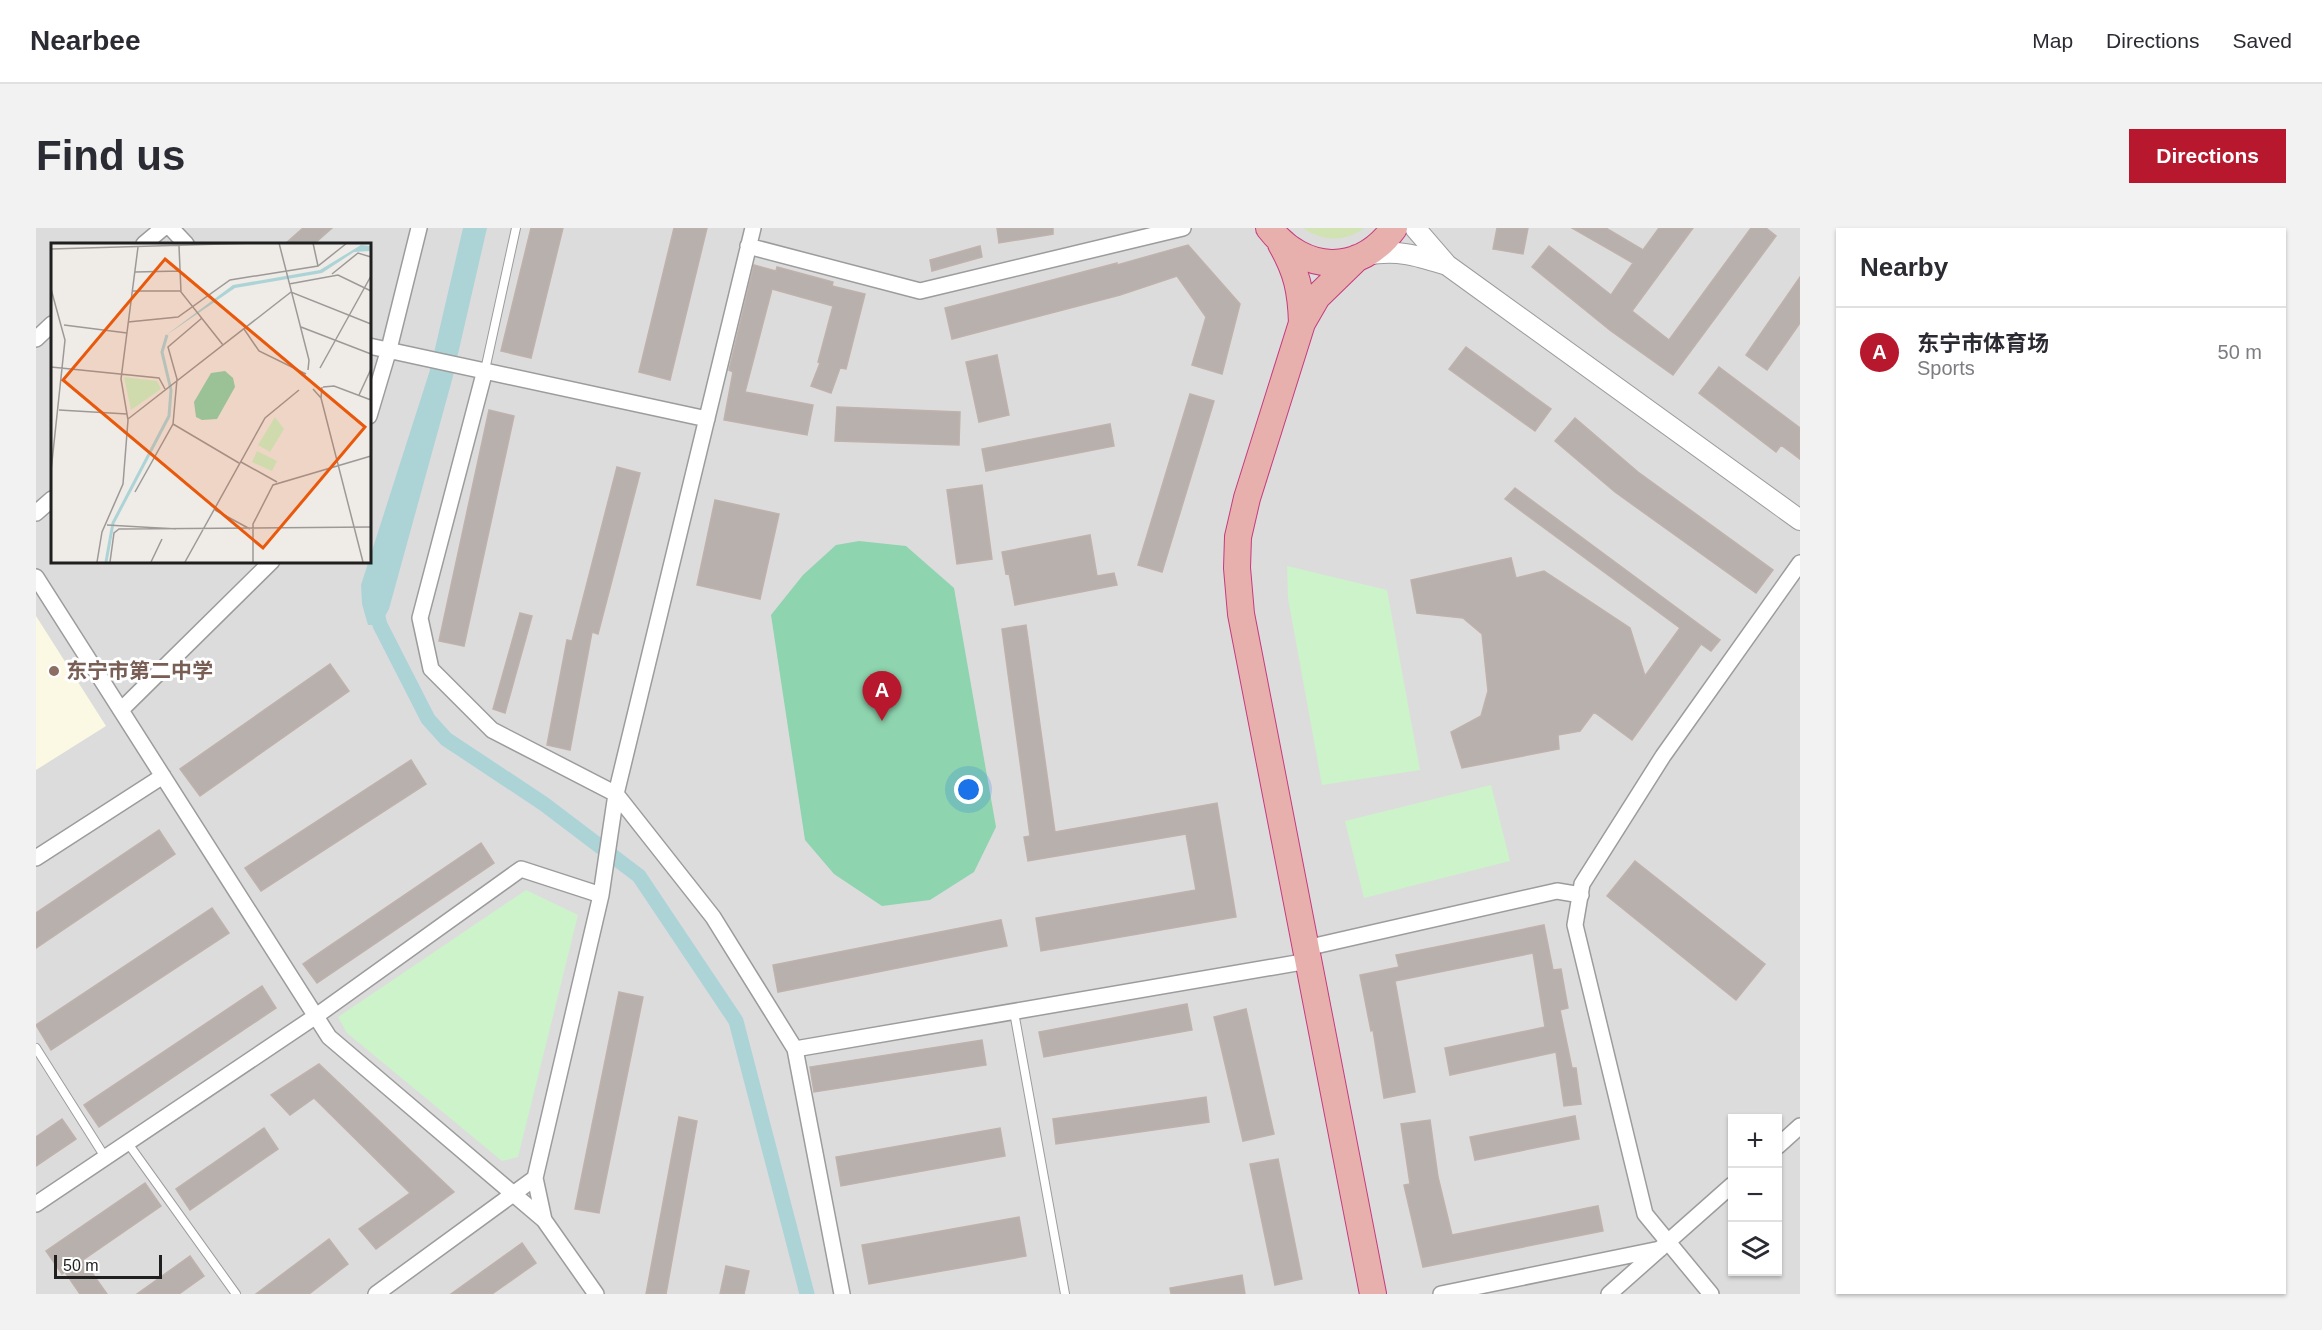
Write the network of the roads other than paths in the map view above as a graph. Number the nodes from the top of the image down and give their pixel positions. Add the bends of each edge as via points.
1 (163, 228) edge
2 (171, 228) edge
3 (419, 228) edge
4 (516, 228) edge
5 (753, 228) edge
6 (1183, 228) edge
7 (1394, 228) edge
8 (1415, 228) edge
9 (1275, 236) edge
10 (145, 243) edge
11 (185, 243) edge
12 (748, 246) junction
13 (1362, 256) junction
14 (1447, 265) junction
15 (1302, 323) junction
16 (51, 325) edge
17 (36, 339) edge
18 (370, 346) edge
19 (389, 349) junction
20 (485, 370) junction
21 (370, 413) edge
22 (707, 419) junction
23 (51, 500) edge
24 (36, 513) edge
25 (1800, 520) edge
26 (271, 562) edge
27 (1800, 563) edge
28 (36, 577) edge
29 (120, 710) junction
30 (163, 776) junction
31 (616, 794) junction
32 (36, 858) edge
33 (602, 891) junction
34 (1581, 895) junction
35 (1307, 955) junction
36 (1014, 1012) junction
37 (316, 1016) junction
38 (36, 1048) edge
39 (795, 1049) junction
40 (1800, 1126) edge
41 (127, 1142) junction
42 (1782, 1142) edge
43 (105, 1157) junction
44 (535, 1178) junction
45 (1728, 1189) edge
46 (514, 1194) junction
47 (36, 1204) edge
48 (544, 1220) junction
49 (1664, 1246) junction
50 (236, 1294) edge
51 (376, 1294) edge
52 (596, 1294) edge
53 (842, 1294) edge
54 (1065, 1294) edge
55 (1373, 1294) edge
56 (1441, 1294) edge
57 (1609, 1294) edge
58 (1711, 1294) edge

1 - 10 street
2 - 11 street
3 - 19 street
4 - 20 lane
5 - 12 street
6 - 12 street via 920,291
7 - 13 highway via 1385,241
8 - 14 street
9 - 13 highway via 1300,256 1322,263
9 - 15 highway via 1294,267 1301,294
12 - 22 street
13 - 14 street via 1386,251 1410,253
13 - 15 highway via 1317,297
14 - 25 street
15 - 35 highway via 1247,498 1238,537 1237,568 1241,614
16 - 17 street
18 - 19 street
19 - 20 street
19 - 21 street
20 - 22 street
20 - 31 street via 420,618 431,669 492,730
22 - 31 street
23 - 24 street
26 - 29 street
27 - 34 street via 1663,756 1582,884
28 - 29 street
29 - 30 street
30 - 32 street
30 - 37 street
31 - 33 street
31 - 39 street via 713,917
33 - 37 street via 522,869
33 - 44 street
34 - 35 street via 1557,891
34 - 49 street via 1575,925 1645,1214
35 - 36 street
35 - 55 highway
36 - 39 street
36 - 54 lane
37 - 41 street
37 - 46 street via 329,1037
38 - 43 lane
39 - 53 street
40 - 42 street
41 - 43 street
41 - 50 lane
43 - 47 street
44 - 46 street
44 - 48 street
45 - 49 street
46 - 48 street
46 - 51 street
48 - 52 street
49 - 56 street
49 - 57 street
49 - 58 street

